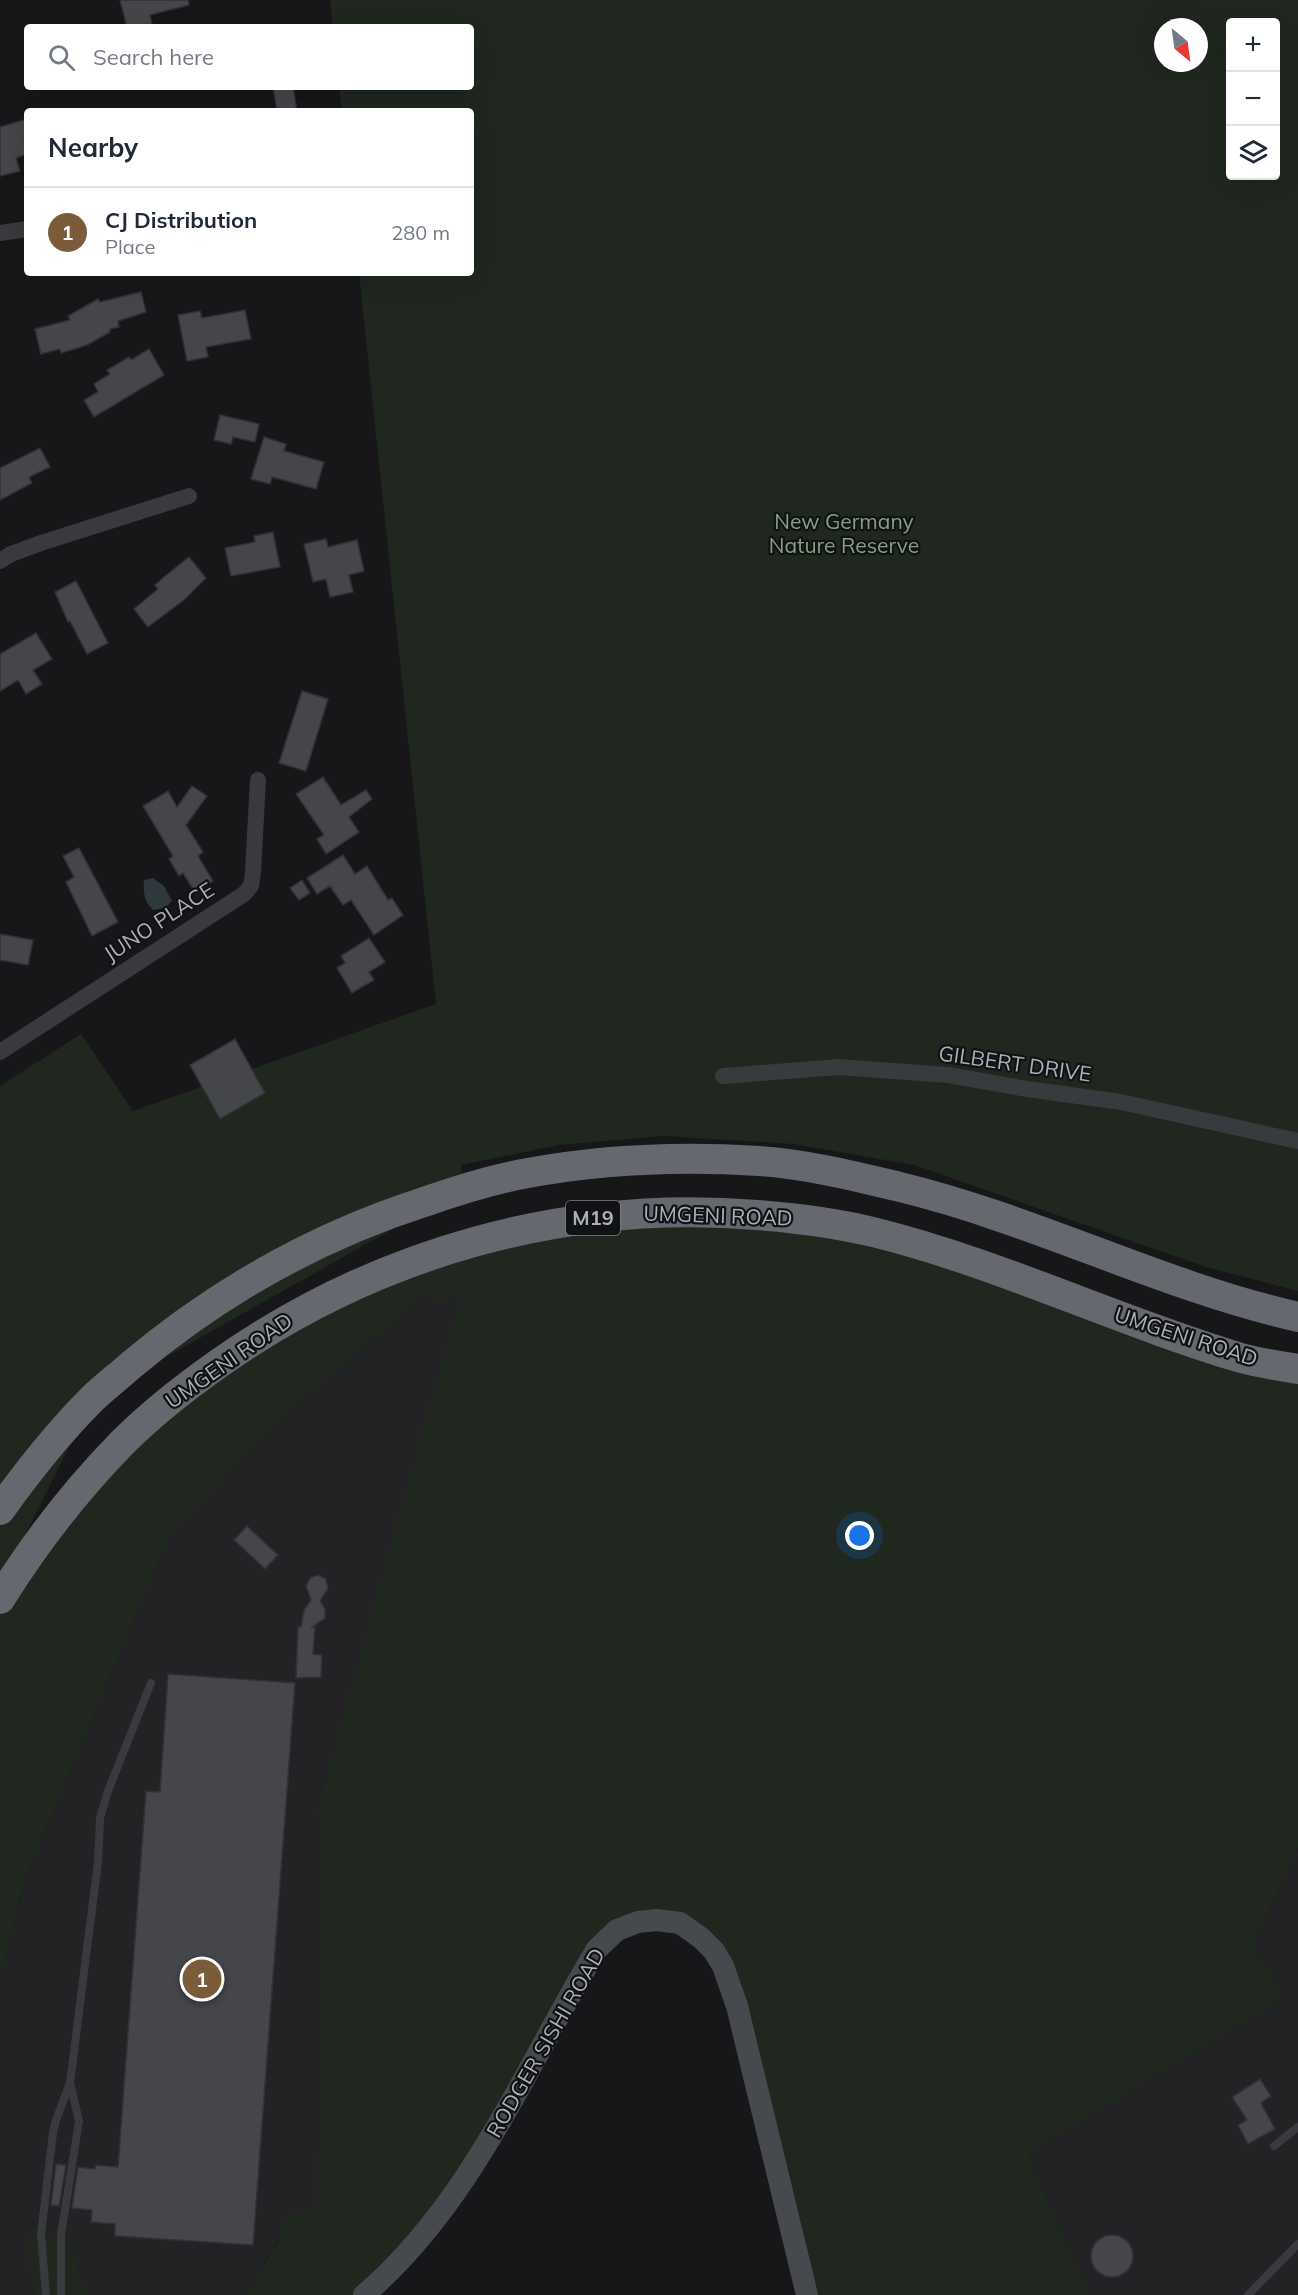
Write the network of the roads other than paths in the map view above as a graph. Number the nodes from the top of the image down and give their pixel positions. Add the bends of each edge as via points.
1 (24, 229) edge
2 (0, 233) edge
3 (189, 496) dead end
4 (0, 561) edge
5 (258, 780) dead end
6 (0, 1052) edge
7 (723, 1076) dead end
8 (1298, 1141) edge
9 (1298, 1317) edge
10 (1298, 1369) edge
11 (93, 1398) junction
12 (0, 1488) edge
13 (0, 1510) edge
14 (0, 1599) edge
15 (151, 1683) dead end
16 (70, 2083) junction
17 (1298, 2127) edge
18 (1274, 2146) dead end
19 (1298, 2244) edge
20 (46, 2295) edge
21 (61, 2295) edge
22 (364, 2295) edge
23 (807, 2295) edge
24 (1248, 2295) edge

1 - 2 street
3 - 4 street via 41,543
5 - 6 street, JUNO PLACE via 253,872 251,886 244,894
7 - 8 street, GILBERT DRIVE via 838,1067 948,1075 1121,1102
9 - 11 highway via 1190,1286 975,1208 860,1178 762,1161 612,1162 527,1173 464,1189 402,1209 301,1251 225,1295 159,1342
10 - 14 highway, UMGENI ROAD / M19 via 1243,1359 944,1252 871,1231 804,1219 728,1213 640,1213 583,1219 502,1234 413,1261 306,1308 252,1340 187,1386 123,1442 59,1513
11 - 12 highway
11 - 13 highway via 30,1468
15 - 16 lane via 100,1818
16 - 20 lane via 53,2133 41,2234
16 - 21 lane via 79,2121 60,2235
17 - 18 lane
19 - 24 lane
22 - 23 street, RODGER SISHI ROAD via 391,2272 433,2223 487,2145 597,1949 617,1930 647,1920 680,1923 701,1938 714,1951 730,1984

